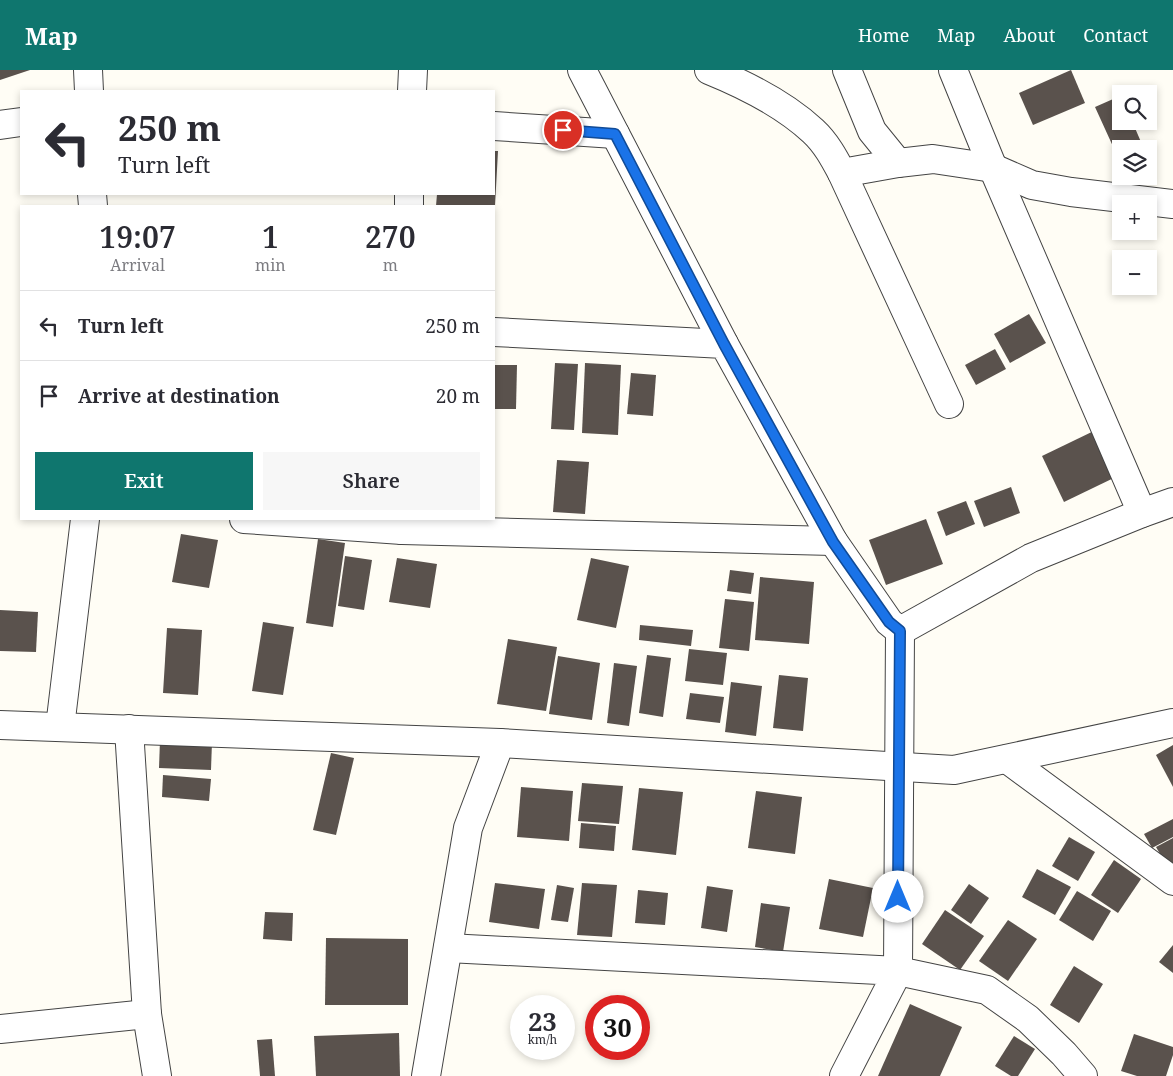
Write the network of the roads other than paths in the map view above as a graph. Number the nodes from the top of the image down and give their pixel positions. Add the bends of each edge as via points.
1 (88, 70) edge
2 (413, 70) edge
3 (582, 70) edge
4 (709, 70) edge
5 (847, 70) edge
6 (953, 70) edge
7 (89, 90) edge
8 (412, 90) edge
9 (20, 122) edge
10 (0, 125) edge
11 (495, 126) edge
12 (615, 134) junction
13 (898, 163) junction
14 (993, 168) junction
15 (842, 172) junction
16 (1173, 204) edge
17 (495, 332) edge
18 (724, 344) junction
19 (949, 404) dead end
20 (1173, 502) edge
21 (1142, 513) junction
22 (85, 520) edge
23 (276, 520) edge
24 (402, 524) edge
25 (833, 542) junction
26 (900, 631) junction
27 (1173, 723) edge
28 (0, 724) edge
29 (60, 727) junction
30 (129, 729) junction
31 (500, 743) junction
32 (1008, 759) junction
33 (898, 767) junction
34 (1173, 881) edge
35 (448, 948) junction
36 (898, 971) junction
37 (148, 1014) junction
38 (0, 1029) edge
39 (157, 1076) edge
40 (426, 1076) edge
41 (844, 1076) edge
42 (1082, 1076) edge

1 - 7 street
2 - 8 street
3 - 12 street
4 - 15 street via 745,85 792,114 814,131
5 - 13 street via 872,131
6 - 14 street
9 - 10 street
11 - 12 street
12 - 18 street
13 - 14 street via 933,159
13 - 15 street
14 - 16 street via 1032,184 1071,192
14 - 21 street
15 - 19 street
17 - 18 street
18 - 25 street
20 - 21 street
21 - 26 street via 1031,558
22 - 29 street
23 - 24 street
24 - 25 street
25 - 26 street via 889,622
26 - 33 street
27 - 32 street
28 - 29 street
29 - 30 street
30 - 31 street
30 - 37 street
31 - 33 street
31 - 35 street via 468,828
32 - 33 street via 954,770
32 - 34 street
33 - 36 street
35 - 36 street
35 - 40 street
36 - 41 street
36 - 42 street via 987,990 1028,1019
37 - 38 street
37 - 39 street

